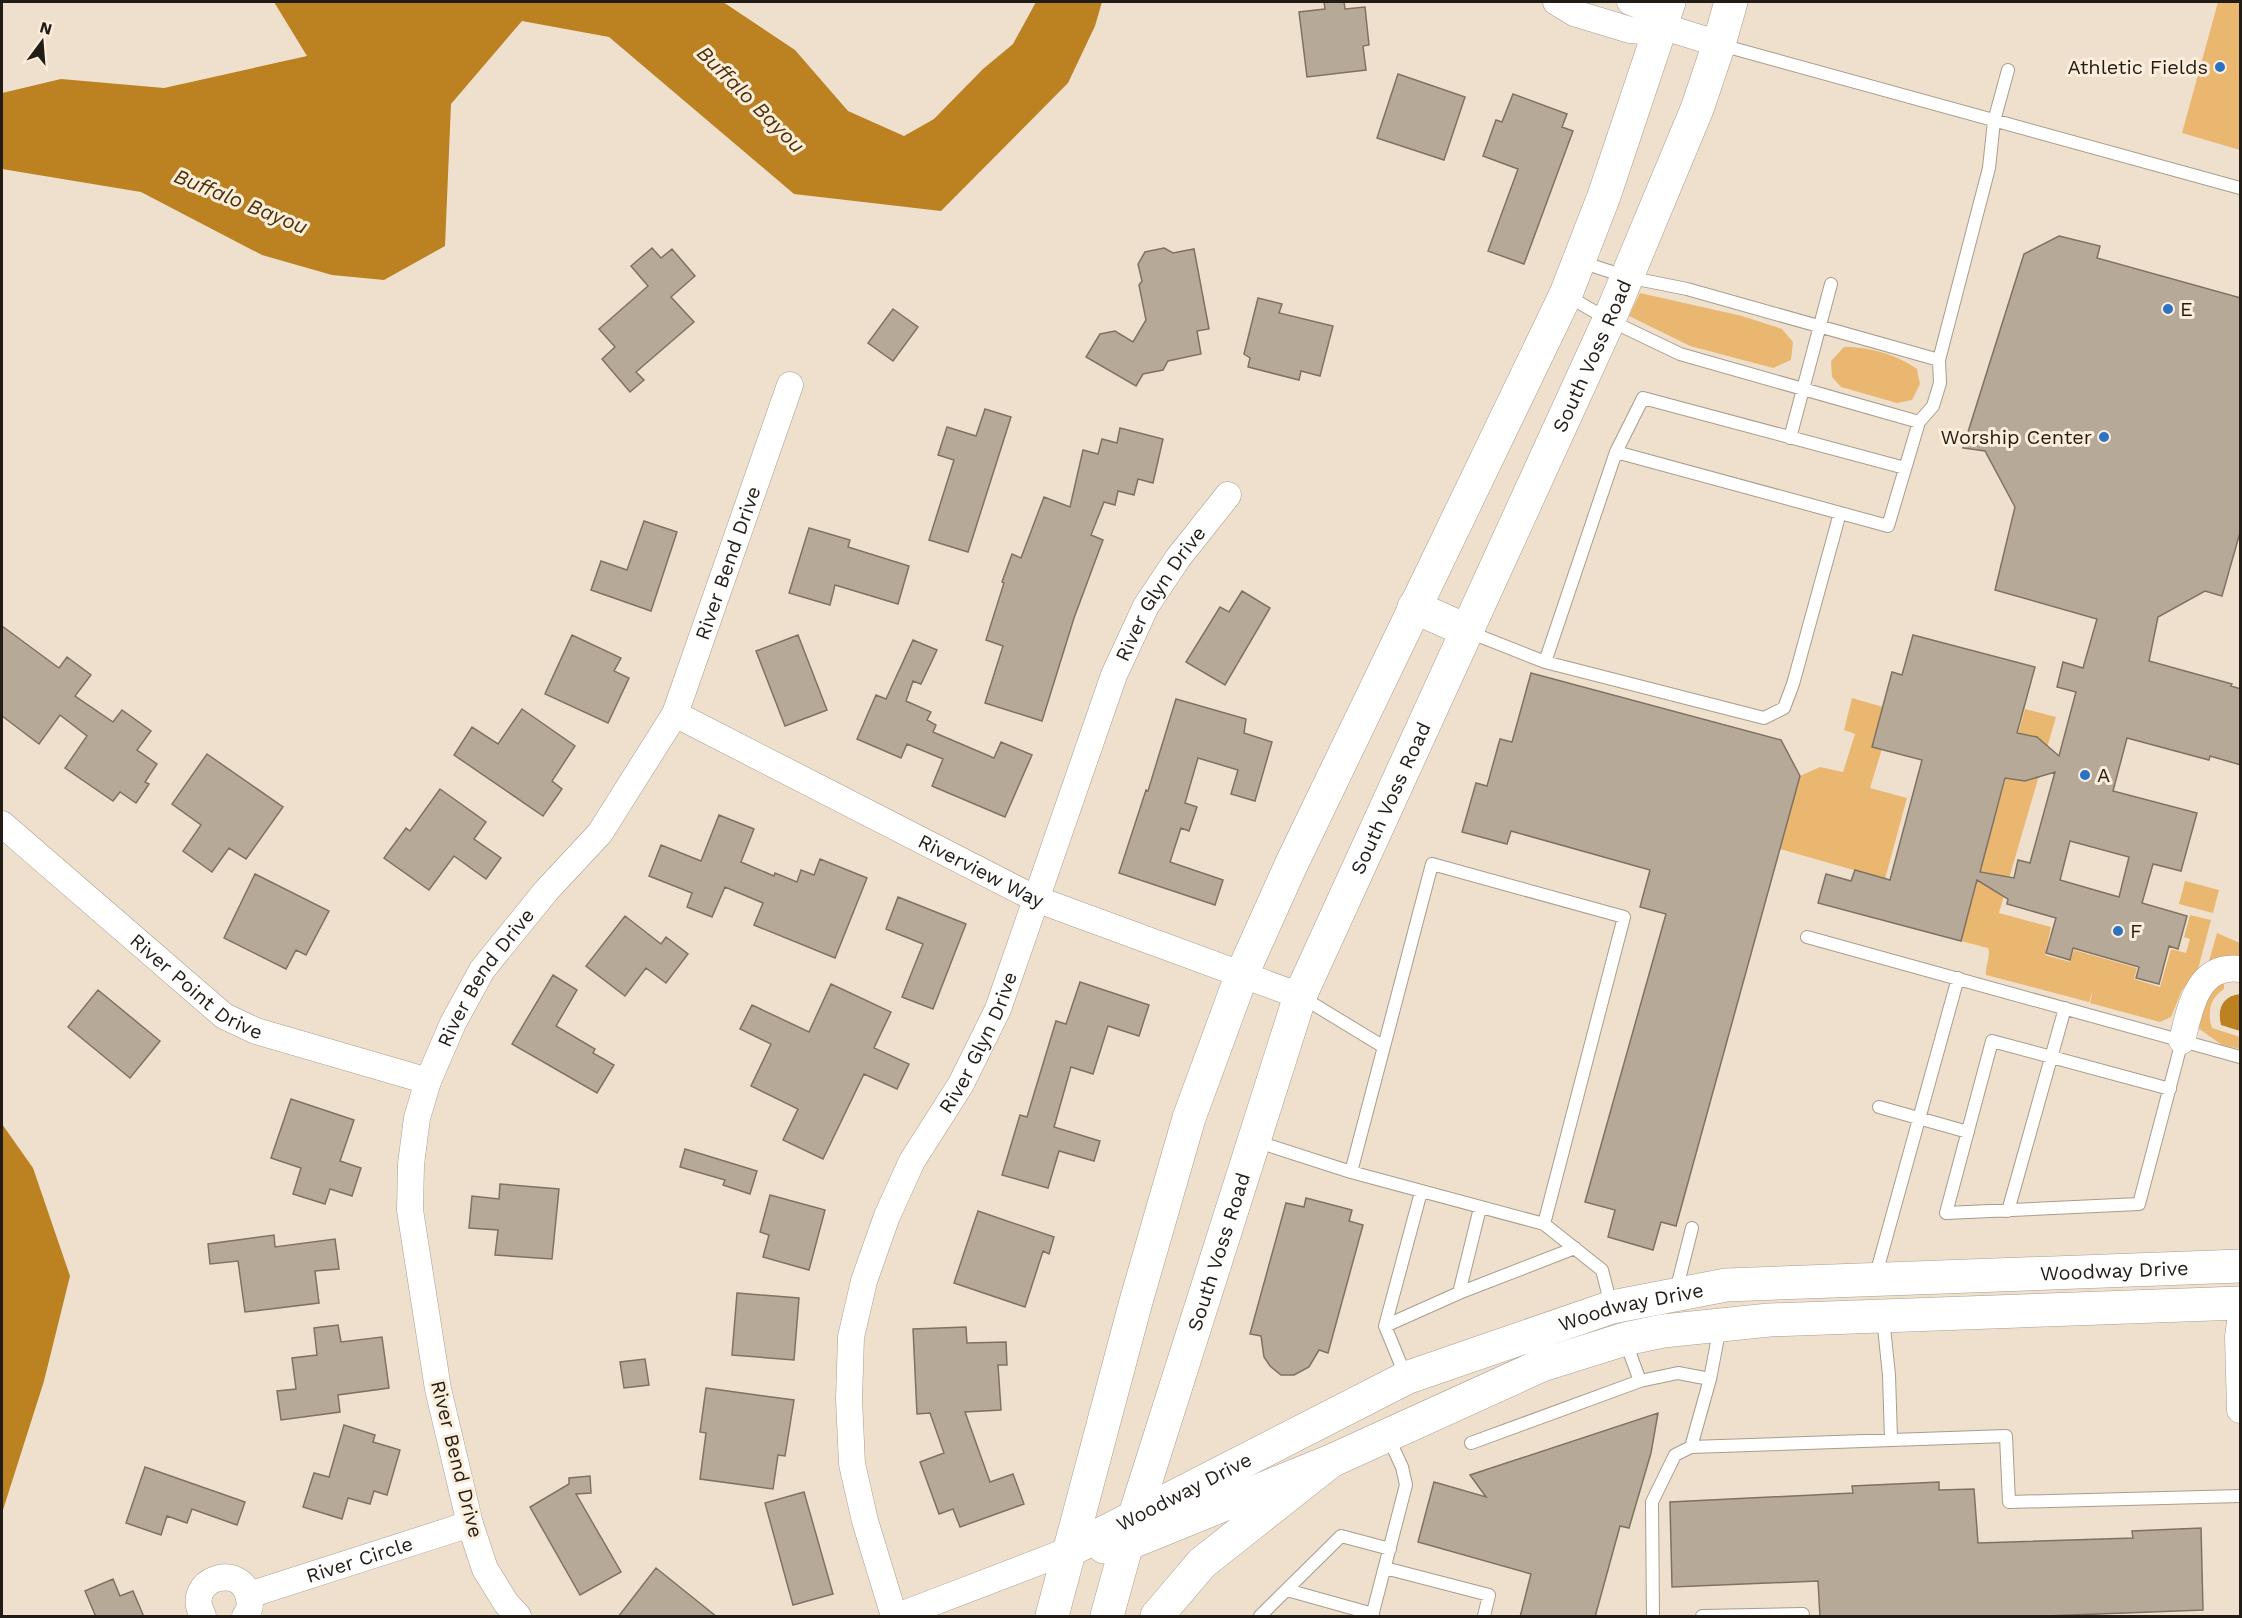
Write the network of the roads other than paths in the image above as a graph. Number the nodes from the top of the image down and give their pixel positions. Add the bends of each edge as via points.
1 (1556, 2) edge
2 (1630, 2) edge
3 (1731, 2) edge
4 (1665, 14) edge
5 (1719, 44) junction
6 (2008, 70) dead end
7 (1994, 121) junction
8 (2241, 188) edge
9 (1578, 261) junction
10 (1628, 277) junction
11 (1832, 284) dead end
12 (1566, 294) junction
13 (1609, 320) junction
14 (1819, 327) junction
15 (1939, 360) junction
16 (790, 385) dead end
17 (1803, 388) junction
18 (1919, 422) junction
19 (1790, 438) junction
20 (1616, 452) junction
21 (1905, 468) junction
22 (1228, 495) dead end
23 (1840, 513) junction
24 (1414, 606) junction
25 (1468, 631) junction
26 (1545, 663) junction
27 (675, 714) junction
28 (2, 824) edge
29 (1036, 899) junction
30 (1807, 937) dead end
31 (2241, 969) edge
32 (1242, 974) junction
33 (1958, 978) junction
34 (1300, 996) junction
35 (2065, 1008) junction
36 (2182, 1041) junction
37 (1384, 1047) junction
38 (2241, 1057) edge
39 (2051, 1058) junction
40 (428, 1081) junction
41 (2170, 1089) junction
42 (1879, 1107) dead end
43 (1919, 1118) junction
44 (1968, 1132) junction
45 (1254, 1141) junction
46 (1351, 1172) junction
47 (1420, 1192) junction
48 (1480, 1208) junction
49 (2008, 1210) junction
50 (1544, 1224) junction
51 (1692, 1228) dead end
52 (1575, 1248) junction
53 (2241, 1266) edge
54 (1875, 1279) junction
55 (1459, 1293) junction
56 (1675, 1295) junction
57 (2241, 1303) edge
58 (1612, 1307) junction
59 (1883, 1314) junction
60 (2241, 1322) edge
61 (1721, 1324) junction
62 (1385, 1326) junction
63 (1624, 1339) junction
64 (1406, 1378) junction
65 (1710, 1379) junction
66 (1640, 1381) junction
67 (2241, 1410) edge
68 (1387, 1434) junction
69 (1891, 1439) junction
70 (1471, 1443) dead end
71 (1691, 1447) junction
72 (1331, 1461) junction
73 (2241, 1496) edge
74 (470, 1524) junction
75 (1131, 1530) junction
76 (1390, 1549) junction
77 (1070, 1550) junction
78 (1385, 1568) junction
79 (1287, 1590) junction
80 (247, 1606) edge
81 (1803, 1614) dead end
82 (1372, 1616) edge
83 (203, 1617) edge
84 (518, 1617) edge
85 (896, 1617) edge
86 (1052, 1617) edge
87 (1107, 1617) edge
88 (1157, 1617) edge
89 (1260, 1617) edge
90 (1484, 1617) edge
91 (1653, 1617) edge
92 (1702, 1617) edge

1 - 4 street via 1574,13 1630,30 1643,31
2 - 4 street
3 - 5 main road, South Voss Road
4 - 5 street
4 - 9 main road
5 - 7 lane
5 - 10 main road, South Voss Road via 1697,109
6 - 7 lane
7 - 8 lane
7 - 15 lane via 1989,168
9 - 10 lane
9 - 12 main road
10 - 13 main road, South Voss Road
10 - 14 lane
11 - 14 lane
12 - 13 lane
12 - 24 main road
13 - 17 lane via 1680,354
13 - 25 main road, South Voss Road
14 - 15 lane
14 - 17 lane
15 - 18 lane via 1940,383 1933,406
16 - 27 street, River Bend Drive
17 - 18 lane
17 - 19 lane
18 - 21 lane
19 - 20 lane via 1643,398
19 - 21 lane
20 - 23 lane
20 - 26 lane
21 - 23 lane via 1888,526
22 - 29 street, River Glyn Drive via 1146,606 1114,675
23 - 26 lane via 1784,708 1764,718
24 - 25 main road
24 - 32 main road
25 - 26 lane
25 - 34 main road, South Voss Road
27 - 29 street, Riverview Way
27 - 40 street, River Bend Drive via 600,833 546,891 482,970
28 - 40 street, River Point Drive via 224,1016 256,1031
29 - 32 street, Riverview Way
29 - 85 street, River Glyn Drive via 998,1009 961,1084 912,1161 888,1216 864,1281 851,1337 852,1464 865,1521
30 - 33 lane
31 - 36 street via 2215,972 2201,984 2191,1002
32 - 34 street, Riverview Way
32 - 77 main road via 1189,1118
33 - 35 lane
33 - 43 lane
34 - 37 lane
34 - 45 main road, South Voss Road
35 - 36 lane
35 - 39 lane
36 - 38 lane
36 - 41 lane
37 - 46 lane
37 - 50 lane via 1432,864 1624,917
39 - 41 lane
39 - 44 lane via 1992,1041
39 - 49 lane
40 - 74 street, River Bend Drive via 411,1164 410,1210 438,1389
41 - 49 lane via 2139,1204
42 - 43 lane
43 - 44 lane
43 - 54 lane
44 - 49 lane via 1946,1213
45 - 46 lane
45 - 75 main road, South Voss Road
46 - 47 lane
47 - 48 lane
47 - 62 lane
48 - 50 lane
48 - 55 lane
50 - 52 lane
51 - 56 lane
52 - 55 lane
52 - 58 lane via 1602,1270
53 - 54 main road, Woodway Drive
54 - 56 main road, Woodway Drive via 1726,1285
54 - 59 main road
55 - 62 lane
56 - 58 main road, Woodway Drive
57 - 59 main road, Woodway Drive
58 - 63 main road
58 - 64 main road, Woodway Drive
59 - 61 main road, Woodway Drive
59 - 69 lane
60 - 67 street
61 - 63 main road, Woodway Drive
61 - 65 lane
62 - 64 lane
63 - 66 lane
63 - 68 main road, Woodway Drive via 1542,1365
64 - 75 main road, Woodway Drive
65 - 66 lane via 1678,1373
65 - 71 lane
66 - 70 lane
68 - 72 main road, Woodway Drive
68 - 76 lane via 1406,1485
69 - 71 lane
69 - 73 lane via 2006,1436 2008,1502
71 - 91 lane via 1675,1455 1652,1503
72 - 75 main road, Woodway Drive
72 - 88 main road via 1202,1563
74 - 80 street, River Circle
74 - 84 street, River Bend Drive via 486,1569
75 - 77 main road, Woodway Drive
75 - 87 main road, South Voss Road
76 - 78 lane
76 - 79 lane via 1341,1536
77 - 85 street, Woodway Drive
77 - 86 main road
78 - 82 lane
78 - 90 lane via 1490,1595
79 - 82 lane
79 - 89 lane
80 - 83 street, River Circle via 239,1581 214,1579 199,1597
81 - 92 lane

